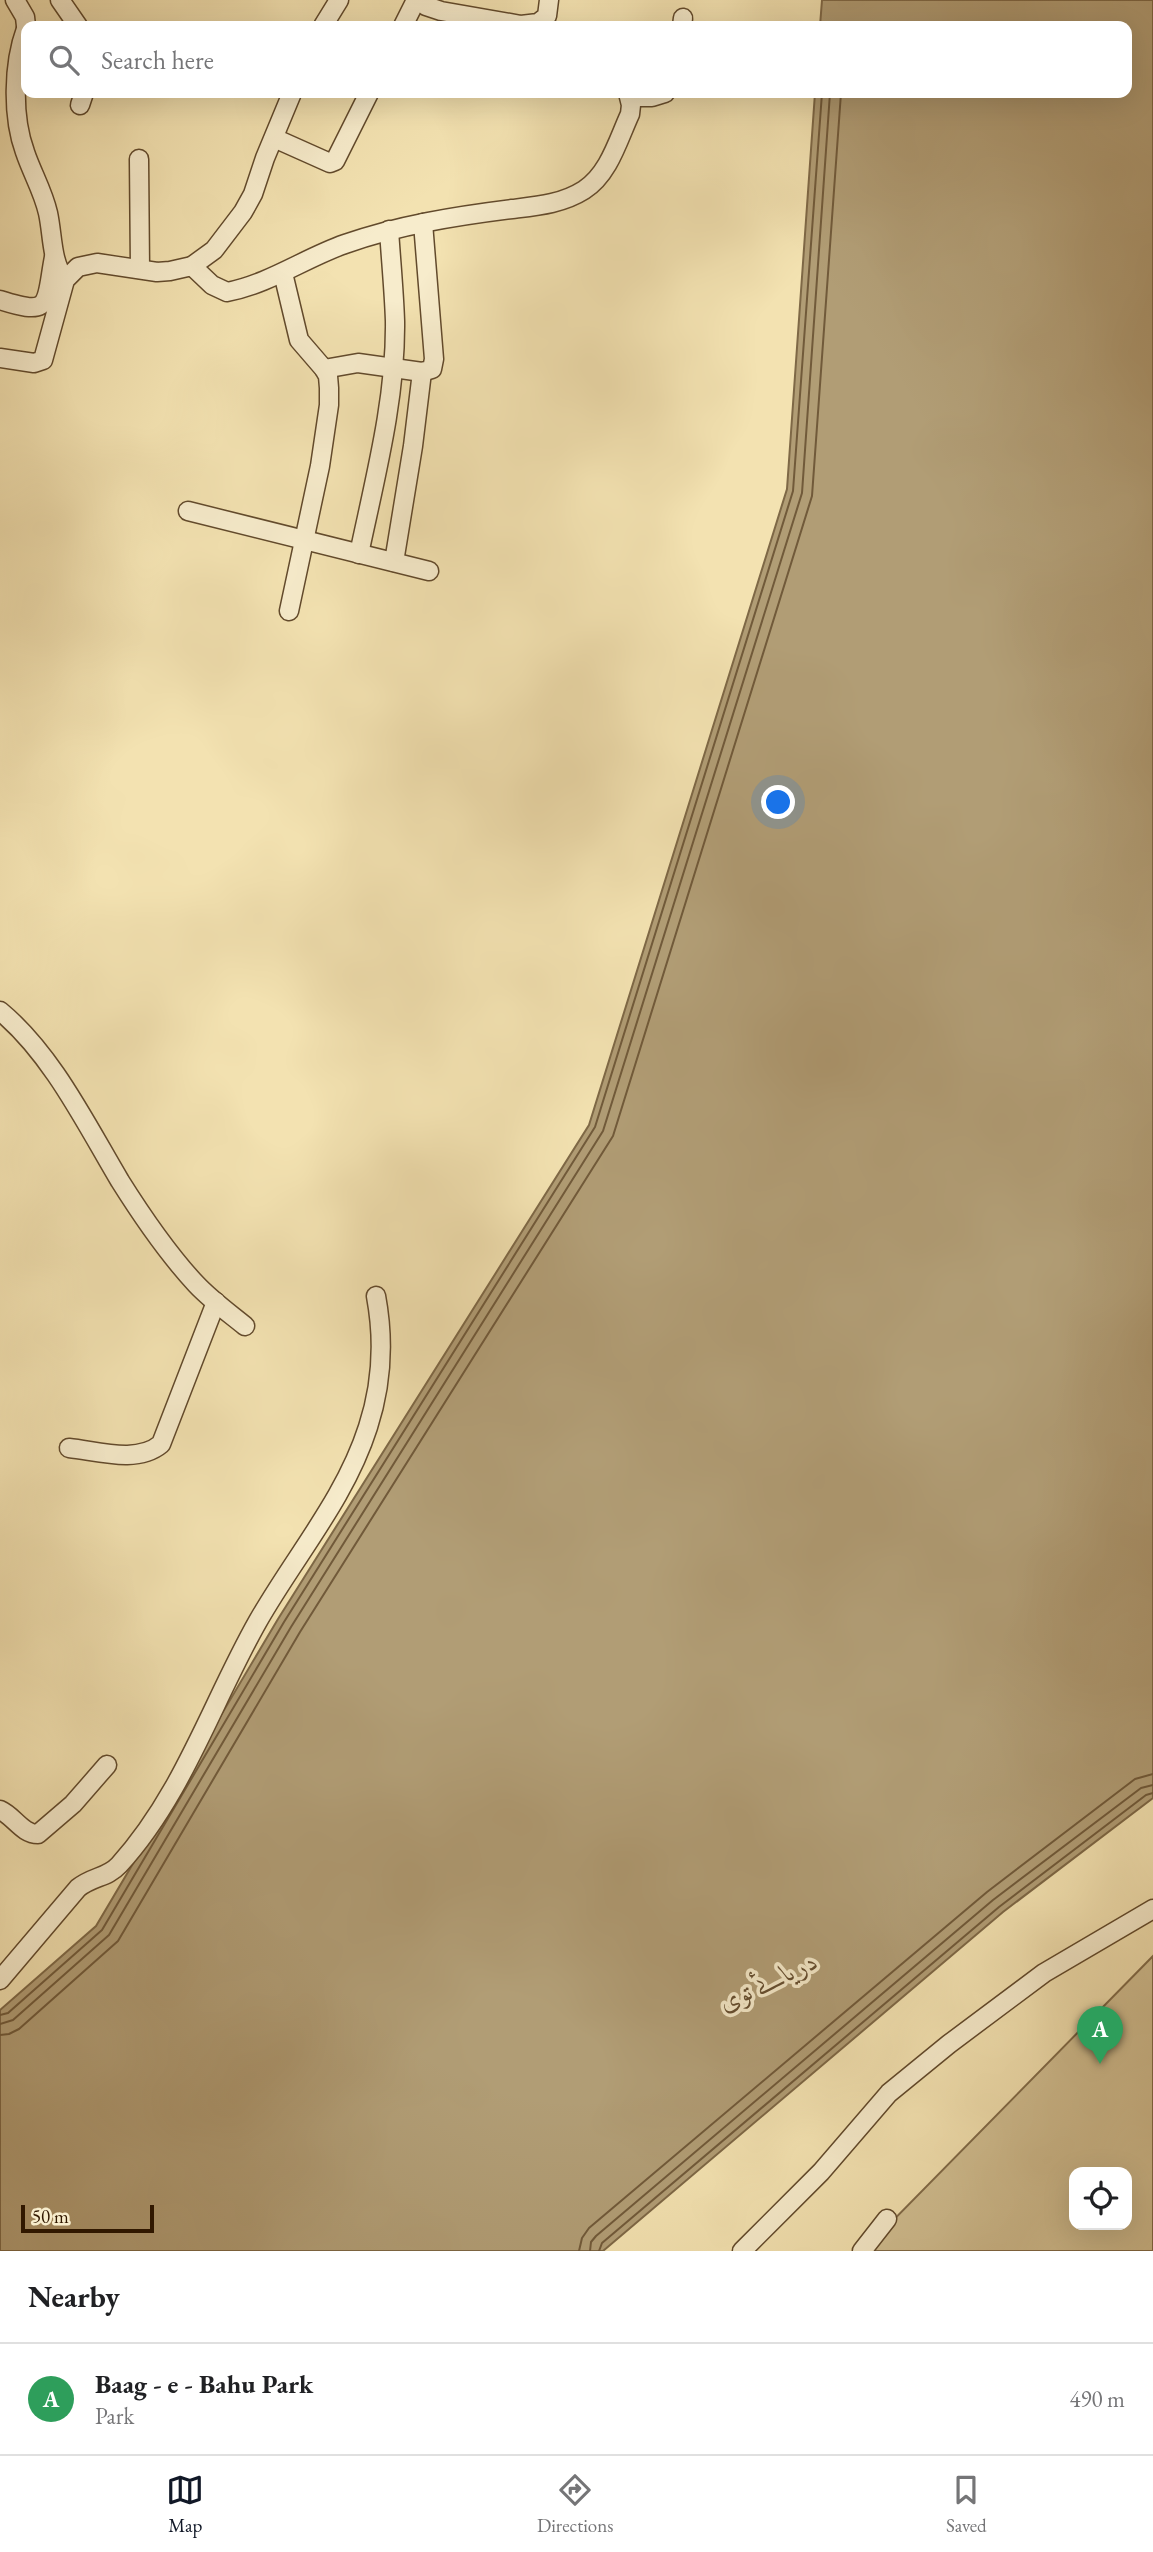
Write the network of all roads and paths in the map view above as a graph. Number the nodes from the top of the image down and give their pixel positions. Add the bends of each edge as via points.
1 (15, 0) edge
2 (60, 0) edge
3 (339, 0) edge
4 (417, 0) edge
5 (23, 21) edge
6 (75, 21) edge
7 (326, 21) edge
8 (406, 21) edge
9 (498, 21) edge
10 (21, 51) edge
11 (290, 98) edge
12 (366, 98) edge
13 (629, 98) edge
14 (274, 138) junction
15 (139, 159) dead end
16 (423, 223) junction
17 (389, 230) junction
18 (55, 256) junction
19 (192, 266) junction
20 (140, 269) junction
21 (283, 273) junction
22 (64, 283) junction
23 (0, 300) edge
24 (0, 358) edge
25 (393, 368) junction
26 (324, 369) junction
27 (422, 372) junction
28 (188, 511) dead end
29 (304, 539) junction
30 (359, 554) junction
31 (394, 562) junction
32 (429, 571) dead end
33 (289, 611) dead end
34 (0, 1011) edge
35 (376, 1296) dead end
36 (216, 1302) junction
37 (245, 1326) dead end
38 (69, 1448) dead end
39 (107, 1765) dead end
40 (0, 1810) edge
41 (1153, 1909) edge
42 (0, 1980) edge
43 (887, 2220) dead end
44 (742, 2251) edge
45 (862, 2251) edge

1 - 5 street
2 - 6 street
3 - 7 street
4 - 8 street
4 - 9 street via 441,11
10 - 18 street via 17,121 48,212
11 - 14 street
12 - 14 street via 335,161 330,163
13 - 16 street via 630,114 606,167 581,192 550,204
14 - 19 street via 243,212 214,250
15 - 20 street
16 - 17 street
16 - 27 street via 434,359 432,369
17 - 21 street via 342,244
17 - 25 street
18 - 22 street
18 - 23 street via 41,307
19 - 20 street via 170,271
19 - 21 street via 227,292
20 - 22 street via 91,263 78,268
21 - 26 street via 299,340
22 - 24 street via 47,353 40,363
25 - 26 street via 358,363
25 - 27 street
25 - 30 street
26 - 29 street via 330,405
27 - 31 street
28 - 29 street
29 - 30 street
29 - 33 street
30 - 31 street
31 - 32 street
34 - 36 street via 17,1025 60,1083 167,1248
35 - 42 street via 382,1328 374,1400 337,1500 258,1621 190,1760 146,1830 110,1872 78,1888
36 - 37 street
36 - 38 street via 161,1444 138,1454
39 - 40 street via 73,1804 37,1834 24,1830
41 - 44 street via 1044,1973 889,2093 821,2172
43 - 45 street

